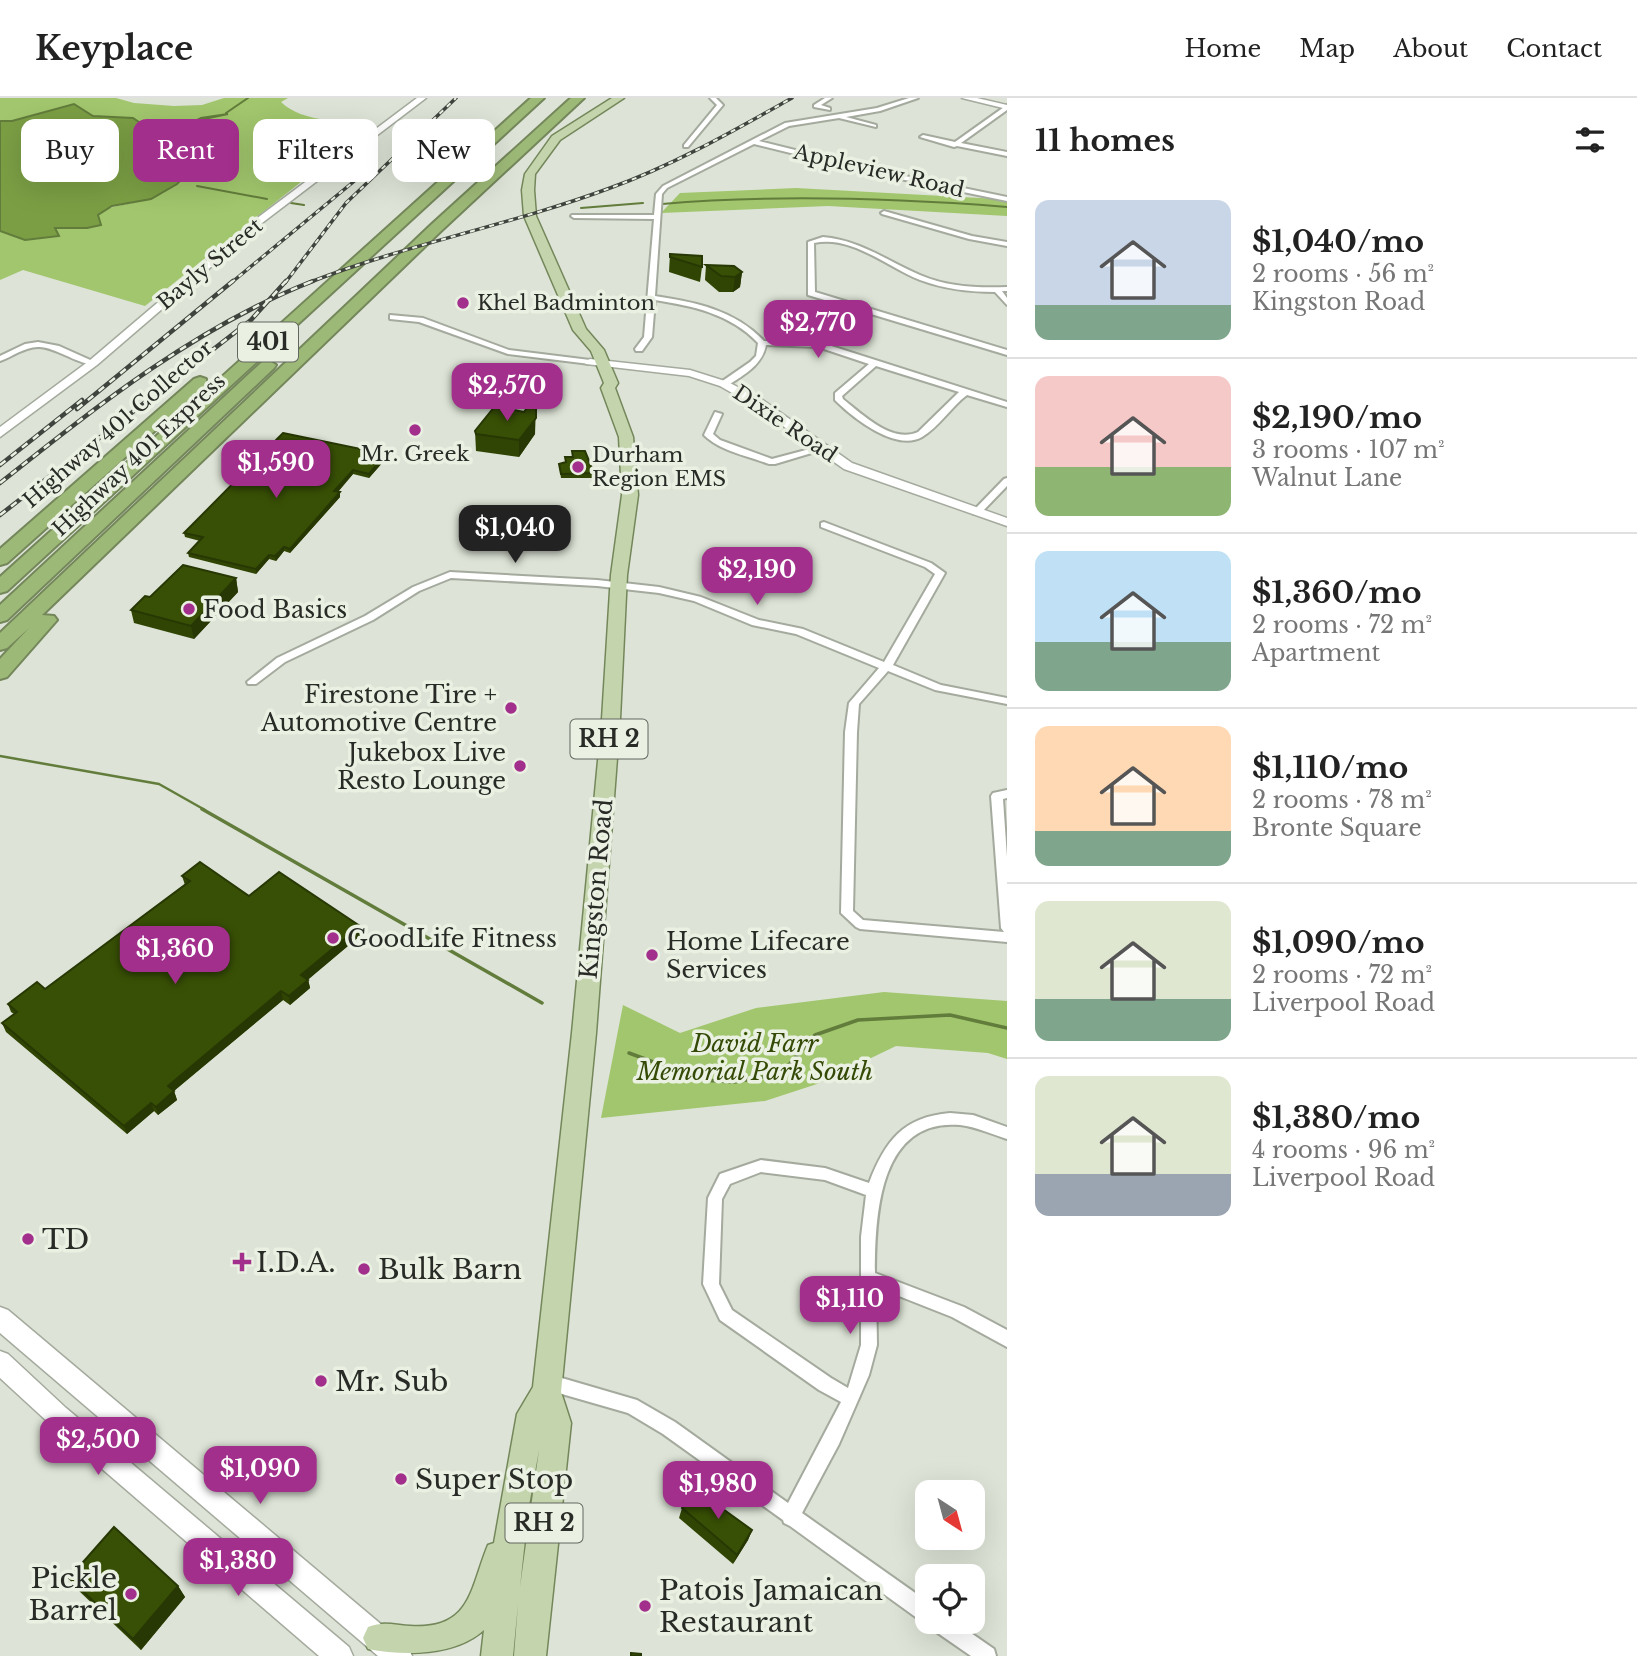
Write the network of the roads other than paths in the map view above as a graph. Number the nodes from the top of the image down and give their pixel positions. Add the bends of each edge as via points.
1 (422, 98) edge
2 (515, 98) edge
3 (538, 98) edge
4 (555, 98) edge
5 (578, 98) edge
6 (619, 98) edge
7 (713, 98) edge
8 (829, 98) edge
9 (915, 98) edge
10 (966, 98) edge
11 (1007, 107) edge
12 (828, 109) dead end
13 (837, 115) junction
14 (874, 126) dead end
15 (923, 137) dead end
16 (751, 141) junction
17 (954, 145) junction
18 (686, 146) dead end
19 (1007, 154) edge
20 (1007, 199) edge
21 (884, 214) dead end
22 (574, 216) dead end
23 (656, 217) junction
24 (1007, 244) edge
25 (1007, 289) edge
26 (997, 290) junction
27 (653, 298) junction
28 (1007, 303) edge
29 (393, 317) dead end
30 (40, 342) joint
31 (762, 343) junction
32 (241, 345) dead end
33 (639, 349) dead end
34 (1007, 353) edge
35 (0, 359) edge
36 (597, 362) junction
37 (93, 363) junction
38 (874, 363) junction
39 (210, 373) dead end
40 (724, 384) junction
41 (965, 392) junction
42 (1007, 405) edge
43 (718, 414) dead end
44 (0, 433) edge
45 (821, 449) junction
46 (1007, 481) edge
47 (143, 509) junction
48 (977, 512) junction
49 (1007, 523) edge
50 (824, 525) dead end
51 (0, 559) edge
52 (0, 587) edge
53 (619, 587) junction
54 (0, 616) edge
55 (0, 644) edge
56 (886, 667) junction
57 (0, 671) edge
58 (252, 682) dead end
59 (1007, 701) edge
60 (1007, 794) edge
61 (1007, 928) edge
62 (1007, 937) edge
63 (1007, 1133) edge
64 (873, 1191) junction
65 (868, 1277) junction
66 (3, 1327) edge
67 (1007, 1339) edge
68 (0, 1362) edge
69 (548, 1387) junction
70 (850, 1398) junction
71 (513, 1511) junction
72 (790, 1517) junction
73 (915, 1605) edge
74 (956, 1634) edge
75 (389, 1647) edge
76 (340, 1656) edge
77 (497, 1656) edge
78 (530, 1656) edge
79 (987, 1656) edge

1 - 37 main road, Bayly Street via 260,221
2 - 32 highway, Highway 401 Collector / 401
3 - 52 highway, Highway 401 Express / 401
4 - 54 highway, Highway 401 Express / 401
5 - 47 highway, 401
6 - 36 main road, Kingston Road / RH 2 via 556,138 530,174 530,216
7 - 18 street via 720,105
8 - 12 street via 816,106
9 - 13 street via 878,110
10 - 11 main road
11 - 17 street
13 - 14 street
13 - 16 street via 787,124
15 - 17 street
16 - 20 street, Appleview Road
16 - 23 street via 665,187 659,194
17 - 19 street
21 - 24 street
22 - 23 street
23 - 27 street
25 - 26 street
26 - 28 street
26 - 34 street via 930,281 872,252 829,240 811,242 811,293
27 - 31 street via 733,319 747,326
27 - 33 street via 648,337
29 - 36 street, Dixie Road via 420,320 508,352
30 - 35 street
30 - 37 street
31 - 38 street via 819,345
31 - 40 street via 753,364
36 - 40 main road, Dixie Road via 690,373
36 - 53 main road, Kingston Road / RH 2 via 601,384 608,388 626,438 629,466
37 - 44 main road, Bayly Street
38 - 41 street
38 - 41 street via 838,395 839,400 875,427 896,436 918,437
39 - 51 highway, Highway 401 Collector / 401
40 - 45 main road, Dixie Road
41 - 42 street
43 - 45 street via 708,435 772,462
45 - 48 main road, Dixie Road via 889,483
46 - 48 street
47 - 55 highway, 401
47 - 57 highway
48 - 49 main road, Dixie Road
50 - 56 street via 940,573
53 - 56 street via 698,599 740,618 799,631
53 - 58 street via 450,575 281,660
53 - 69 main road, Kingston Road / RH 2 via 584,1033
56 - 59 street via 940,688
56 - 62 street via 854,703 847,913 860,924
60 - 61 street via 997,796 997,811
63 - 64 street via 982,1122 943,1118 927,1122 900,1135 883,1160
64 - 65 street
64 - 70 street via 825,1174 761,1167 725,1179 715,1198 711,1284 726,1315
65 - 67 street via 958,1312
65 - 70 street via 868,1353
66 - 75 main road via 112,1410
68 - 76 main road
69 - 71 main road, Kingston Road / RH 2 via 531,1414
69 - 72 street via 631,1406 669,1428
69 - 78 main road, Kingston Road / RH 2 via 557,1423
70 - 72 street
71 - 75 main road via 483,1608 438,1643
71 - 77 main road, Kingston Road / RH 2
72 - 73 street
74 - 79 street

